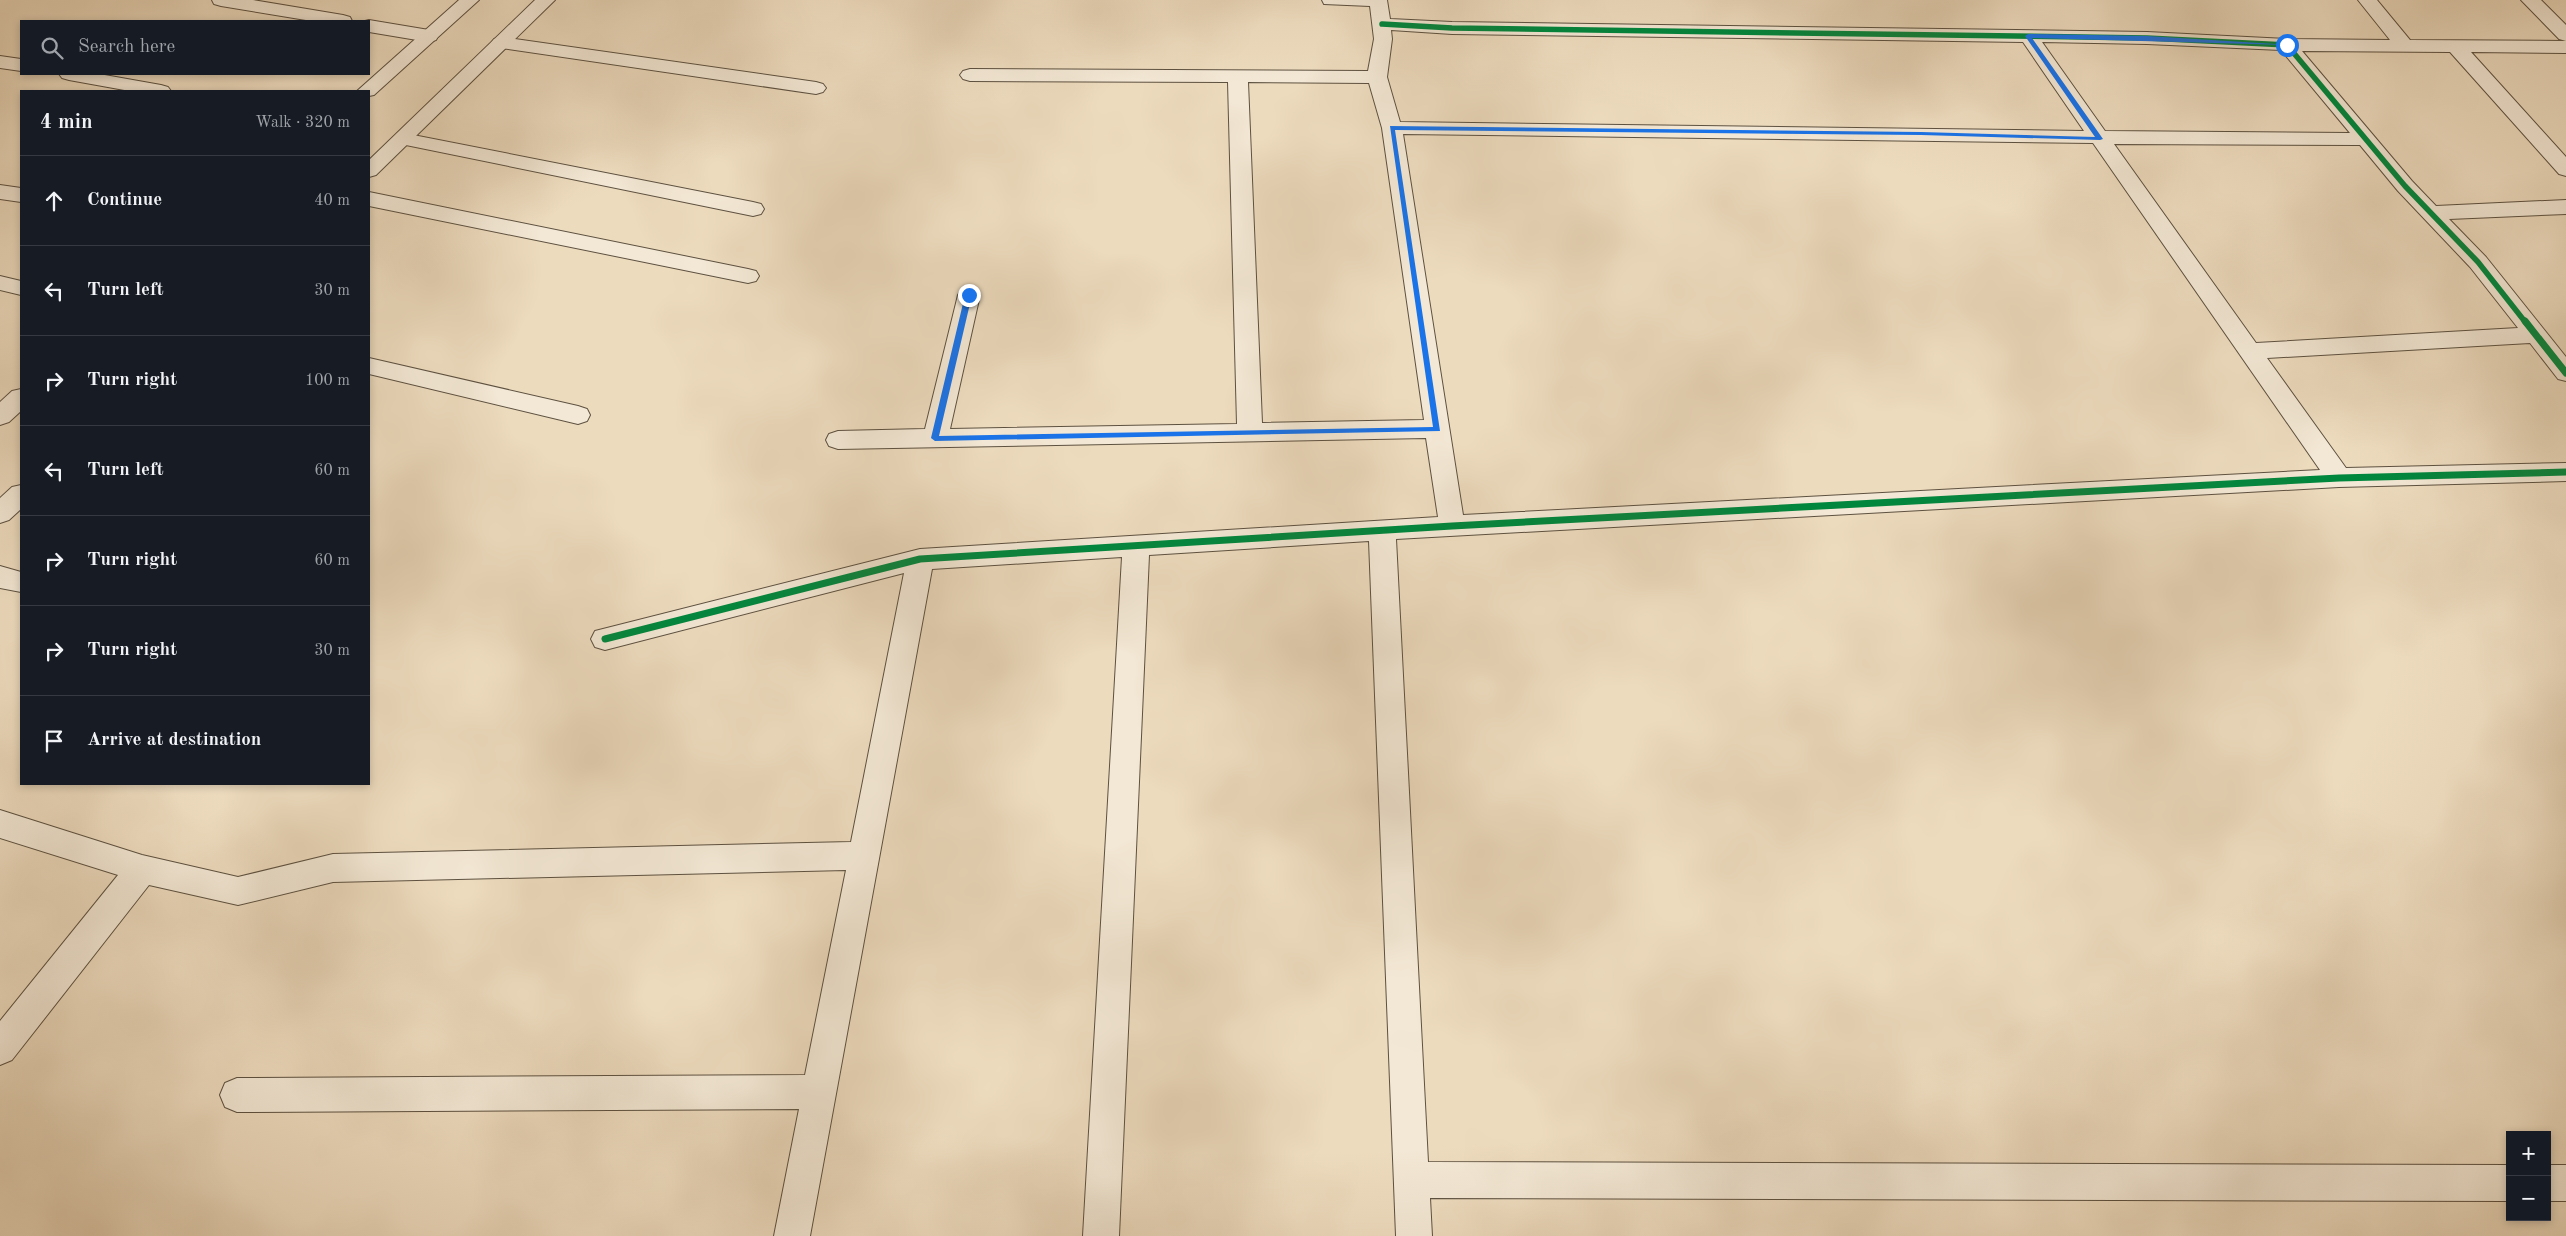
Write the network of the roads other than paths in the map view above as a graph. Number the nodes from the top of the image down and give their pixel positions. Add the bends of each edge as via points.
1 (221, 0) edge
2 (470, 0) edge
3 (546, 0) edge
4 (1331, 0) edge
5 (1378, 0) edge
6 (2366, 0) edge
7 (2530, 0) edge
8 (337, 20) edge
9 (1382, 24) junction
10 (370, 26) edge
11 (2566, 35) edge
12 (429, 36) junction
13 (2028, 36) junction
14 (501, 44) junction
15 (2287, 45) junction
16 (2404, 46) junction
17 (2455, 46) junction
18 (2566, 47) edge
19 (0, 62) edge
20 (20, 65) edge
21 (74, 75) edge
22 (970, 75) dead end
23 (1238, 76) junction
24 (1378, 77) junction
25 (816, 88) dead end
26 (156, 90) edge
27 (368, 90) edge
28 (1392, 128) junction
29 (403, 139) junction
30 (2100, 139) junction
31 (2366, 139) junction
32 (370, 170) edge
33 (2566, 170) edge
34 (0, 192) edge
35 (20, 195) edge
36 (370, 199) edge
37 (2566, 207) edge
38 (753, 209) dead end
39 (2430, 213) junction
40 (748, 276) dead end
41 (0, 283) edge
42 (20, 288) edge
43 (969, 295) dead end
44 (2536, 335) junction
45 (2249, 351) junction
46 (370, 366) edge
47 (2566, 374) edge
48 (20, 398) edge
49 (578, 415) dead end
50 (0, 416) edge
51 (1437, 429) junction
52 (1250, 433) junction
53 (935, 438) junction
54 (838, 440) dead end
55 (2566, 472) edge
56 (2339, 478) junction
57 (20, 495) edge
58 (0, 513) edge
59 (1452, 526) junction
60 (1382, 529) junction
61 (1136, 545) junction
62 (920, 559) junction
63 (0, 577) edge
64 (20, 582) edge
65 (605, 639) dead end
66 (0, 824) edge
67 (864, 856) junction
68 (142, 869) junction
69 (0, 1048) edge
70 (820, 1092) junction
71 (237, 1095) dead end
72 (1411, 1180) junction
73 (2506, 1183) edge
74 (2551, 1183) edge
75 (2566, 1183) edge
76 (792, 1236) edge
77 (1101, 1236) edge
78 (1414, 1236) edge

1 - 8 street
2 - 12 street
3 - 14 street
4 - 5 street
5 - 9 street
6 - 16 street
7 - 11 street
9 - 13 street via 1452,28
9 - 24 street via 1384,39
10 - 12 street
12 - 27 street
13 - 15 street
13 - 30 street
14 - 25 street
14 - 29 street
15 - 16 street
15 - 31 street
16 - 17 street
17 - 18 street
17 - 33 street
19 - 20 street
21 - 26 street
22 - 23 street
23 - 24 street
23 - 52 street
24 - 28 street
28 - 30 street via 1881,133
28 - 51 street
29 - 32 street
29 - 38 street
30 - 31 street
30 - 45 street
31 - 39 street
34 - 35 street
36 - 40 street
37 - 39 street
39 - 44 street via 2478,262
41 - 42 street
43 - 53 street
44 - 45 street
44 - 47 street
45 - 56 street
46 - 49 street
48 - 50 street
51 - 52 street
51 - 59 street
52 - 53 street
53 - 54 street
55 - 56 street
56 - 59 street
57 - 58 street
59 - 60 street
60 - 61 street
60 - 72 street
61 - 62 street
61 - 77 street
62 - 65 street
62 - 67 street
63 - 64 street
66 - 68 street
67 - 68 street via 334,868 238,891
67 - 70 street
68 - 69 street
70 - 71 street
70 - 76 street
72 - 73 street
72 - 78 street
74 - 75 street

